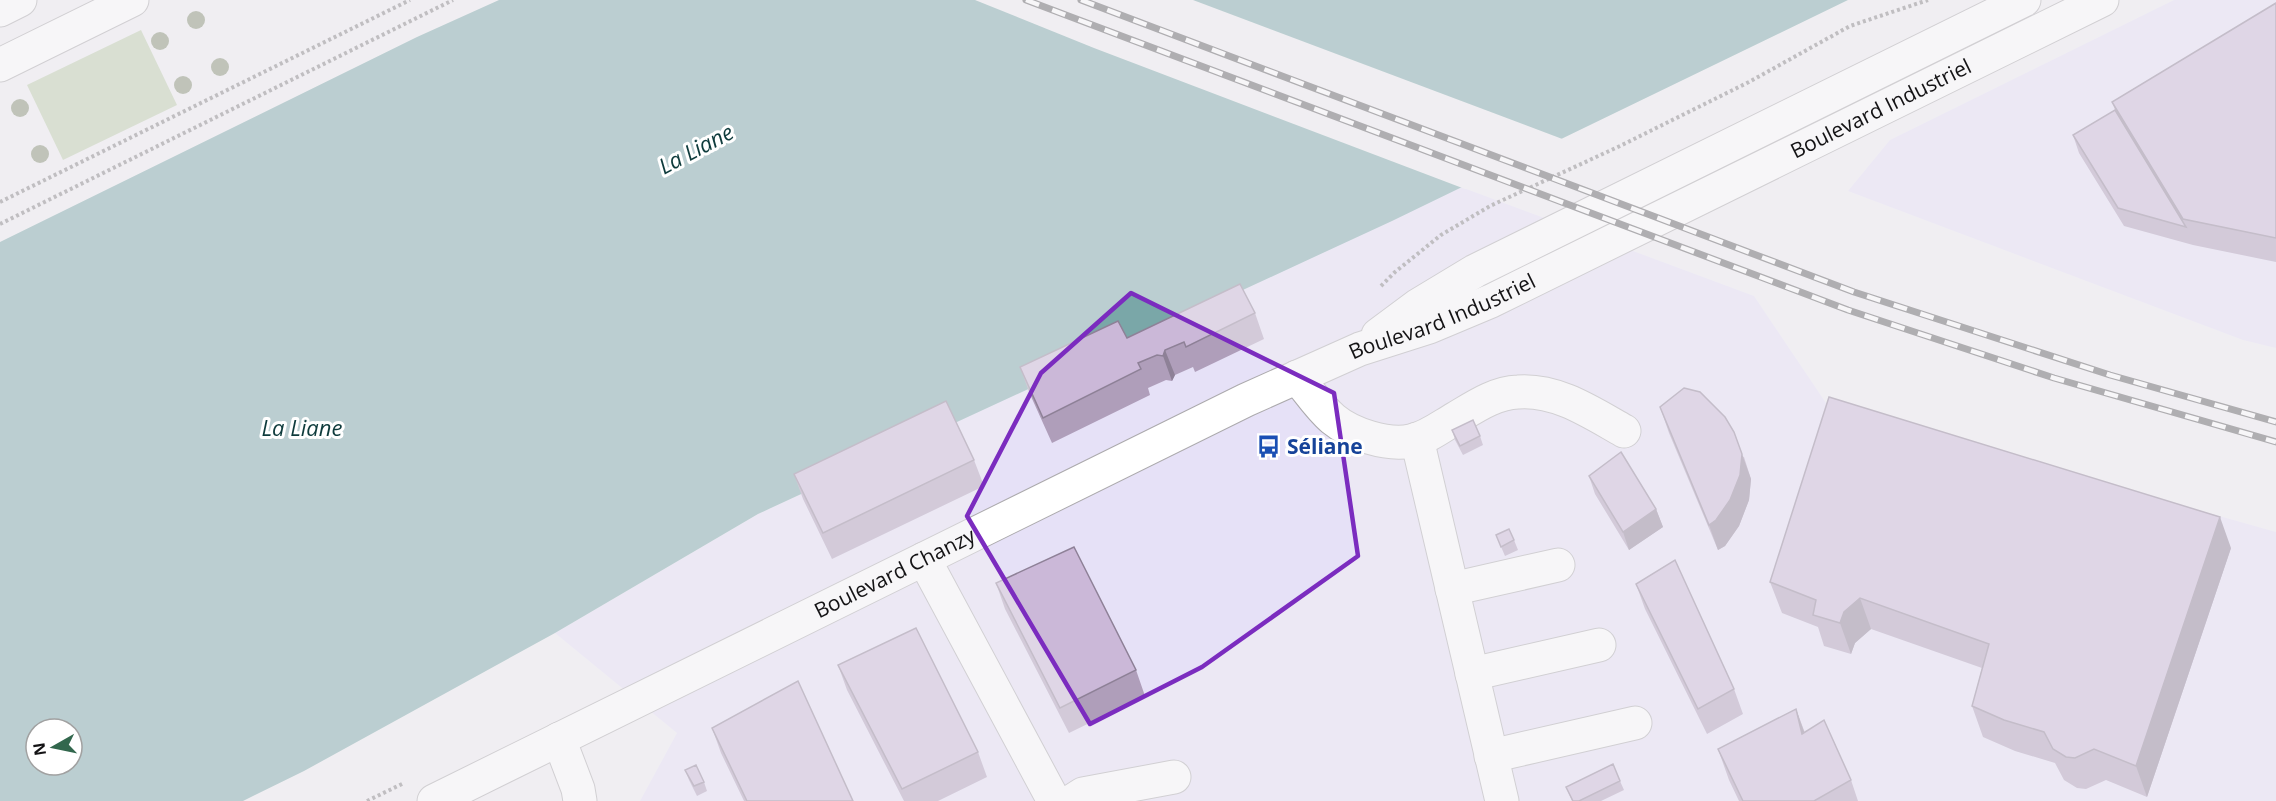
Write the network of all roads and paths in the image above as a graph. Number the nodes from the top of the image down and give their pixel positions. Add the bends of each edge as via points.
1 (20, 0) edge
2 (132, 0) edge
3 (410, 0) edge
4 (453, 0) edge
5 (1928, 0) edge
6 (2024, 0) edge
7 (2102, 0) edge
8 (0, 10) edge
9 (0, 65) edge
10 (0, 202) edge
11 (0, 224) edge
12 (1379, 288) dead end
13 (1360, 349) junction
14 (1297, 377) junction
15 (1624, 431) dead end
16 (1417, 439) junction
17 (924, 559) junction
18 (1557, 565) dead end
19 (1452, 589) junction
20 (1599, 645) dead end
21 (1472, 674) junction
22 (1635, 723) dead end
23 (559, 739) junction
24 (1491, 756) junction
25 (1173, 777) dead end
26 (454, 797) edge
27 (580, 801) edge
28 (1054, 801) edge
29 (1072, 801) edge
30 (1502, 801) edge

1 - 8 street
2 - 9 street
3 - 10 path
4 - 11 path
5 - 12 path via 1842,30 1749,82 1491,206 1434,240
6 - 13 street, Boulevard Industriel via 1475,271 1417,306
7 - 13 street, Boulevard Industriel via 1491,301 1429,327
13 - 14 street, Boulevard Chanzy
14 - 16 street via 1332,418 1352,430 1392,441
14 - 17 street, Boulevard Chanzy
15 - 16 street via 1559,397 1520,392 1486,400
16 - 19 street
17 - 23 street, Boulevard Chanzy
17 - 28 street
18 - 19 street
19 - 21 street
20 - 21 street
21 - 24 street
22 - 24 street
23 - 26 street, Boulevard Chanzy
23 - 27 street
24 - 30 street
25 - 29 street via 1083,794

